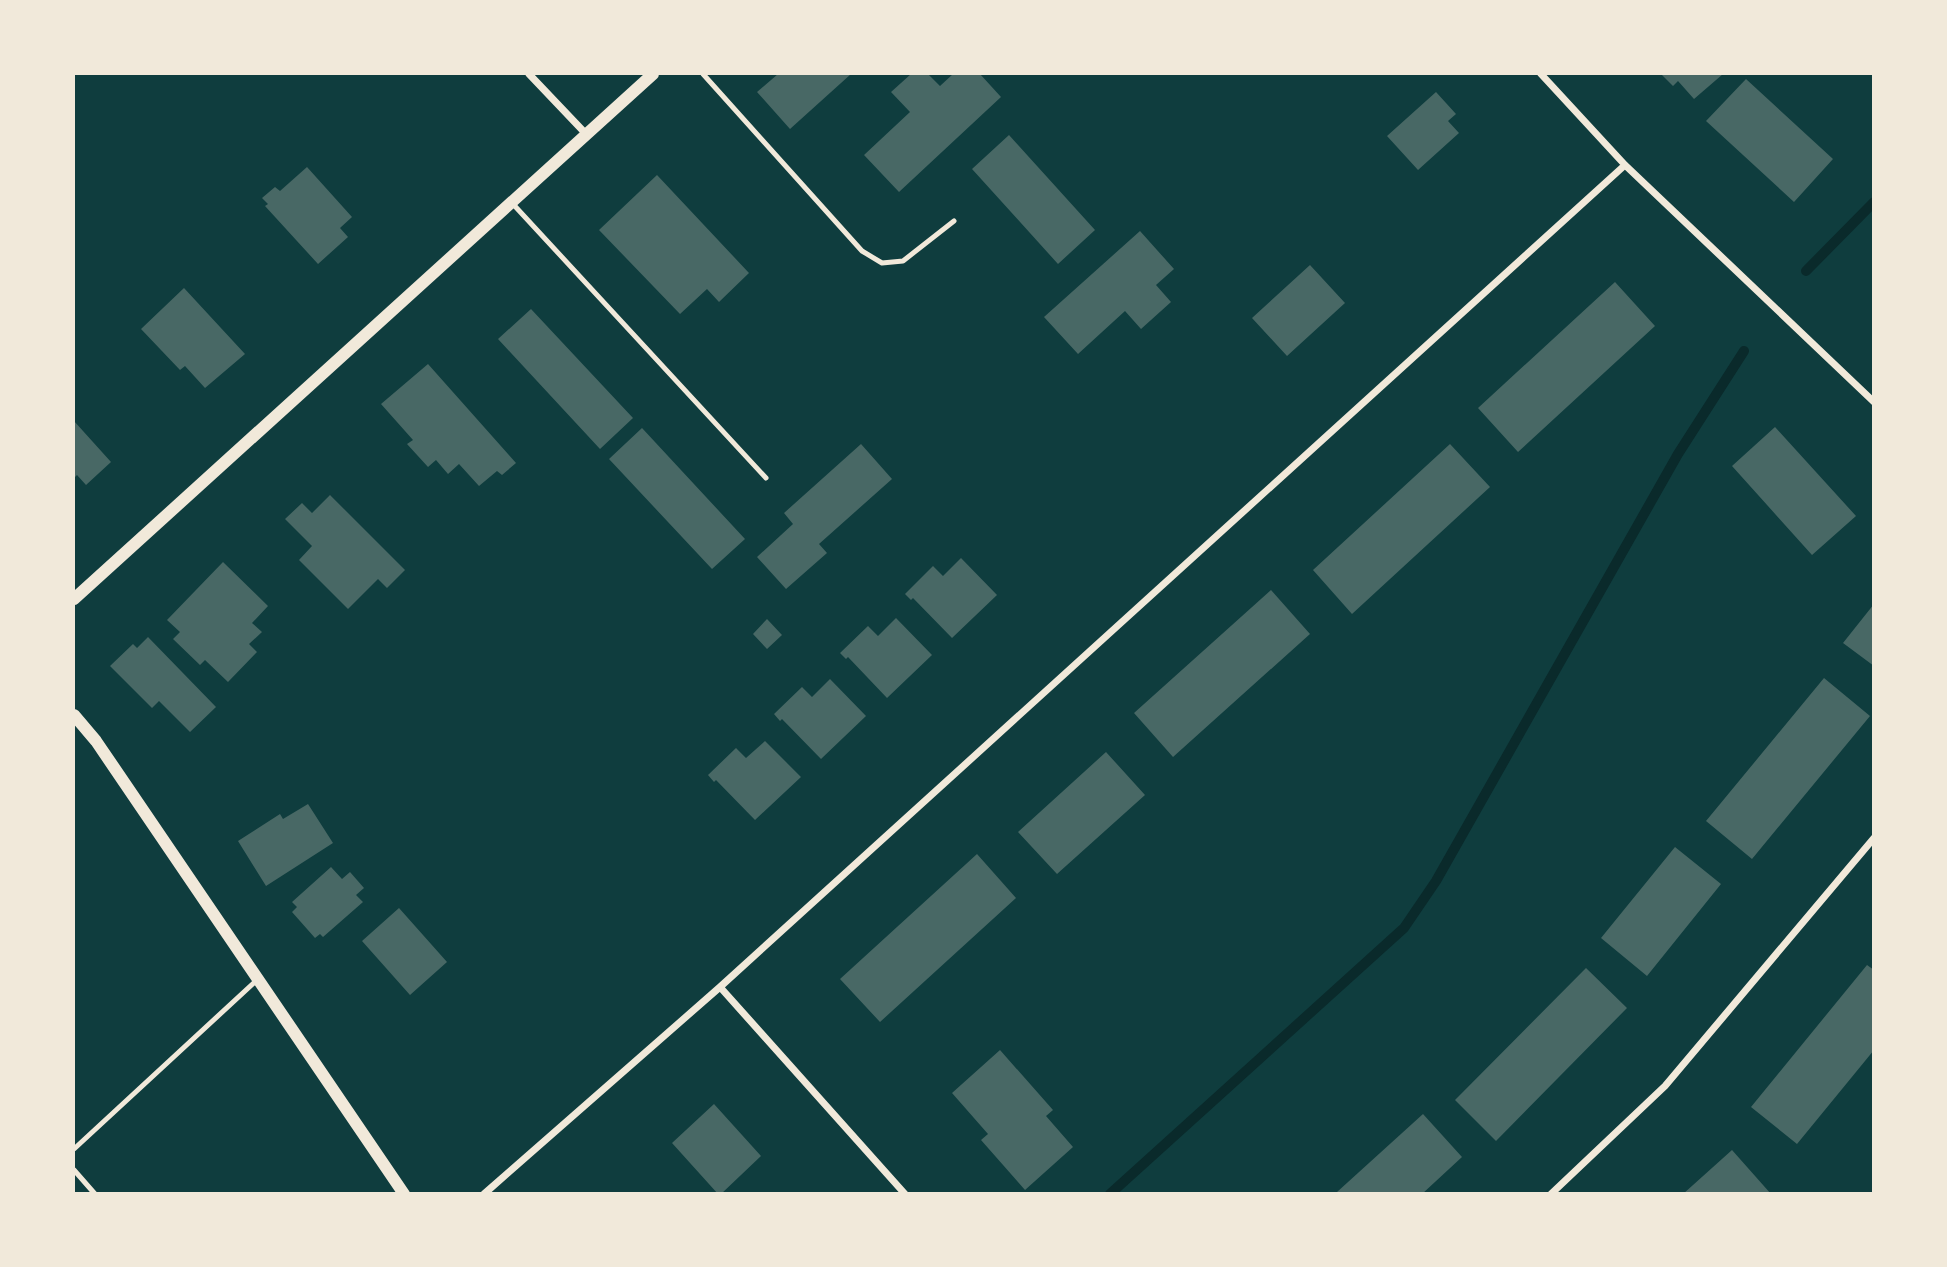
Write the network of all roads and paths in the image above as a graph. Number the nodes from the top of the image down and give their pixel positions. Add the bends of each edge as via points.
1 (529, 74) edge
2 (653, 74) edge
3 (703, 74) edge
4 (1541, 74) edge
5 (587, 135) junction
6 (1625, 165) junction
7 (512, 203) junction
8 (954, 221) dead end
9 (1874, 402) edge
10 (765, 478) dead end
11 (74, 599) edge
12 (74, 715) edge
13 (1874, 838) edge
14 (258, 979) junction
15 (720, 987) junction
16 (74, 1149) edge
17 (74, 1170) edge
18 (95, 1194) edge
19 (404, 1194) edge
20 (484, 1194) edge
21 (905, 1194) edge
22 (1551, 1194) edge

1 - 5 street
2 - 5 street
3 - 8 lane via 872,257 882,262 903,261
4 - 6 street
5 - 7 street
6 - 9 street
6 - 15 street
7 - 10 lane
7 - 11 street
12 - 14 street
13 - 22 street via 1665,1086
14 - 16 lane
14 - 19 street
15 - 20 street
15 - 21 street
17 - 18 lane

